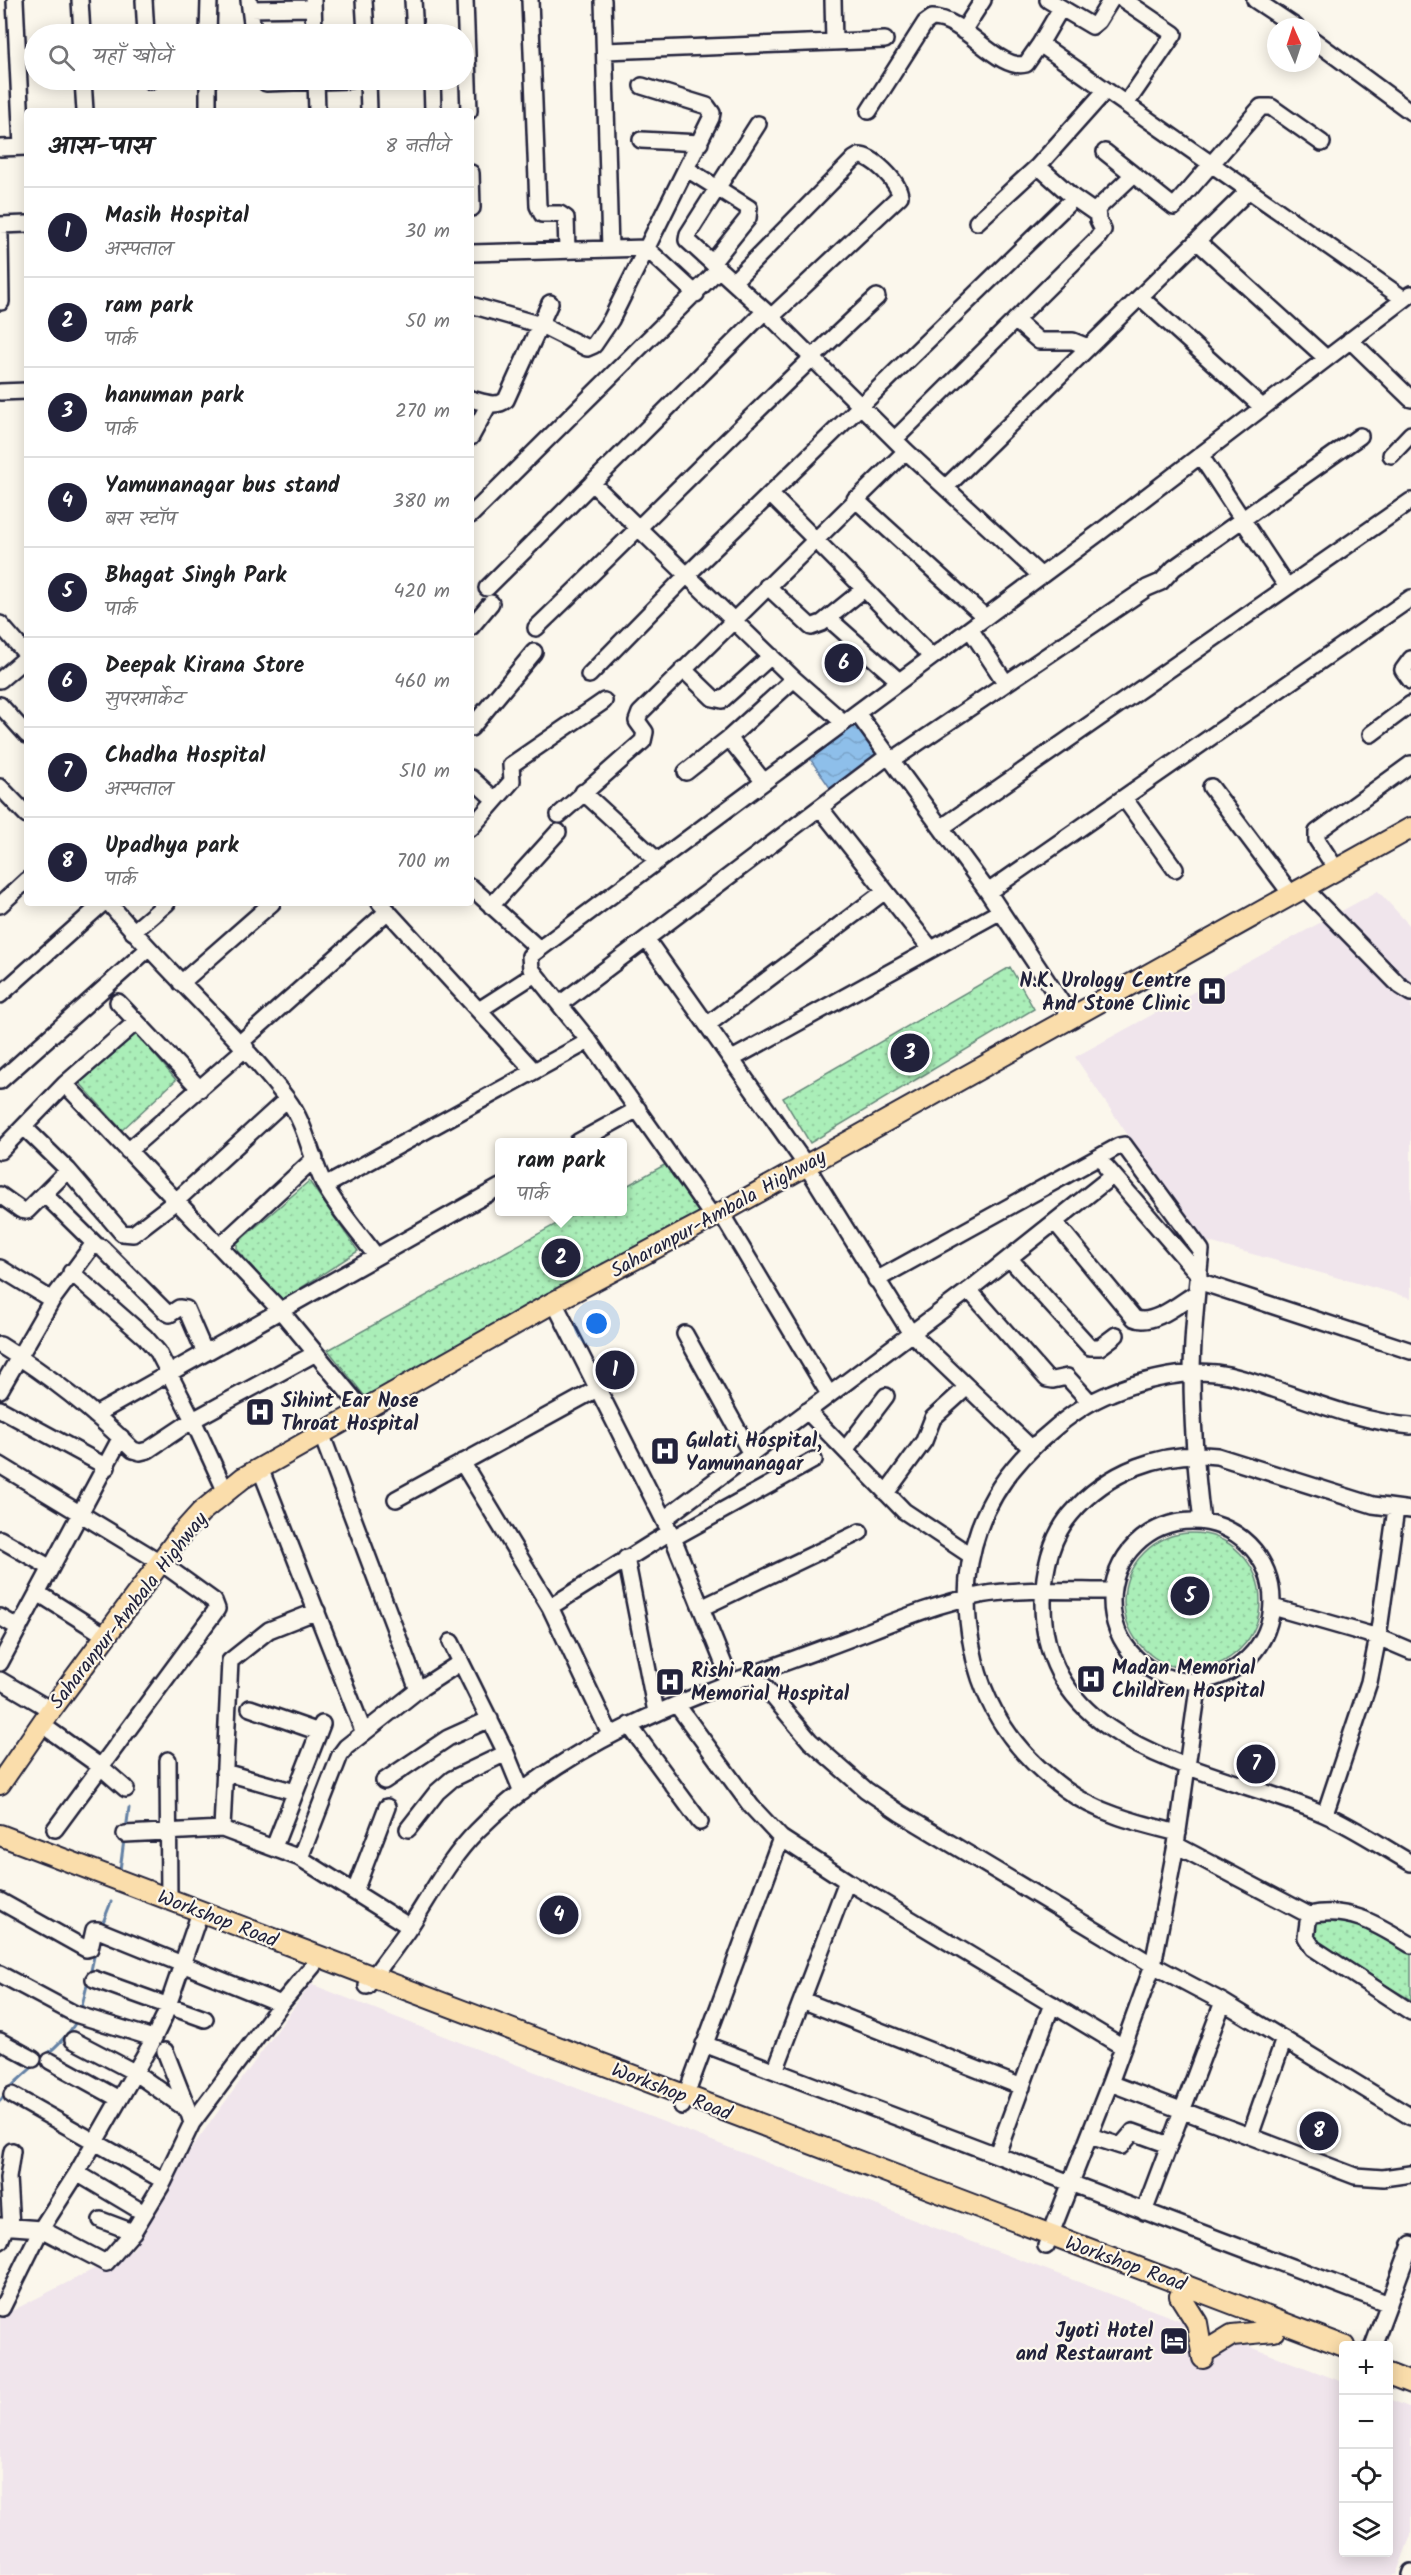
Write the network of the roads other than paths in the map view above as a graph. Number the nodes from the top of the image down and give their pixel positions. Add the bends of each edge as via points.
1 (15, 0) edge
2 (80, 0) edge
3 (144, 0) edge
4 (209, 0) edge
5 (364, 0) edge
6 (413, 0) edge
7 (465, 0) edge
8 (530, 0) edge
9 (603, 0) edge
10 (833, 0) edge
11 (983, 0) edge
12 (1111, 0) edge
13 (1124, 0) edge
14 (1255, 0) edge
15 (249, 4) edge
16 (313, 4) edge
17 (1054, 4) edge
18 (1282, 18) edge
19 (81, 24) edge
20 (146, 24) edge
21 (208, 24) edge
22 (252, 24) edge
23 (314, 24) edge
24 (365, 24) edge
25 (414, 24) edge
26 (466, 24) edge
27 (963, 31) junction
28 (885, 40) dead end
29 (834, 42) junction
30 (1040, 44) junction
31 (1321, 46) edge
32 (605, 51) junction
33 (642, 86) dead end
34 (84, 90) edge
35 (208, 90) edge
36 (316, 90) edge
37 (368, 90) edge
38 (432, 90) edge
39 (468, 90) edge
40 (1106, 90) junction
41 (1126, 104) junction
42 (85, 108) edge
43 (208, 108) edge
44 (317, 108) edge
45 (369, 108) edge
46 (433, 108) edge
47 (469, 108) edge
48 (869, 111) dead end
49 (1411, 112) edge
50 (758, 124) dead end
51 (24, 132) edge
52 (641, 140) dead end
53 (700, 143) junction
54 (1322, 143) dead end
55 (24, 147) edge
56 (0, 148) edge
57 (1105, 152) dead end
58 (1211, 164) junction
59 (1038, 166) junction
60 (687, 169) junction
61 (1133, 176) junction
62 (718, 188) junction
63 (1249, 190) junction
64 (1074, 198) junction
65 (1097, 214) junction
66 (977, 222) dead end
67 (24, 224) edge
68 (0, 225) edge
69 (0, 236) edge
70 (1198, 242) junction
71 (646, 248) junction
72 (610, 249) junction
73 (567, 250) junction
74 (474, 253) edge
75 (716, 266) junction
76 (733, 282) junction
77 (696, 294) junction
78 (877, 297) dead end
79 (1140, 297) junction
80 (1408, 297) edge
81 (1, 302) edge
82 (550, 303) dead end
83 (474, 306) edge
84 (768, 314) junction
85 (1015, 320) junction
86 (542, 325) junction
87 (1350, 340) junction
88 (1088, 347) junction
89 (811, 358) junction
90 (1326, 358) junction
91 (24, 391) edge
92 (0, 392) edge
93 (1411, 399) edge
94 (474, 400) edge
95 (489, 404) junction
96 (860, 405) junction
97 (1262, 408) junction
98 (474, 432) edge
99 (1411, 434) edge
100 (1360, 436) dead end
101 (896, 438) junction
102 (906, 451) junction
103 (1200, 455) junction
104 (1391, 455) dead end
105 (592, 483) junction
106 (946, 487) junction
107 (770, 494) junction
108 (855, 498) junction
109 (1411, 501) edge
110 (474, 512) edge
111 (1242, 519) junction
112 (639, 530) junction
113 (817, 539) junction
114 (686, 576) junction
115 (1041, 576) junction
116 (767, 586) junction
117 (1287, 587) junction
118 (487, 588) dead end
119 (864, 589) junction
120 (1411, 598) edge
121 (491, 603) dead end
122 (985, 617) junction
123 (828, 618) junction
124 (733, 620) junction
125 (474, 623) edge
126 (0, 624) edge
127 (536, 628) dead end
128 (970, 629) junction
129 (24, 652) edge
130 (534, 652) dead end
131 (771, 656) junction
132 (932, 657) junction
133 (24, 659) edge
134 (1411, 659) edge
135 (683, 669) junction
136 (589, 675) dead end
137 (794, 679) junction
138 (0, 680) edge
139 (899, 681) junction
140 (1411, 681) edge
141 (1005, 682) junction
142 (604, 701) dead end
143 (1411, 704) edge
144 (0, 705) edge
145 (857, 713) junction
146 (843, 722) junction
147 (474, 724) edge
148 (24, 732) edge
149 (1371, 734) dead end
150 (729, 738) junction
151 (890, 759) junction
152 (1411, 764) edge
153 (686, 772) dead end
154 (474, 781) edge
155 (764, 782) junction
156 (1211, 786) dead end
157 (0, 787) edge
158 (583, 792) junction
159 (1124, 798) junction
160 (495, 800) junction
161 (820, 808) junction
162 (24, 812) edge
163 (559, 815) dead end
164 (474, 824) edge
165 (941, 828) junction
166 (1411, 828) edge
167 (558, 831) dead end
168 (658, 861) junction
169 (1175, 868) dead end
170 (1336, 869) junction
171 (24, 883) edge
172 (474, 890) edge
173 (1297, 890) junction
174 (885, 891) junction
175 (988, 892) junction
176 (0, 905) edge
177 (100, 906) edge
178 (111, 906) edge
179 (163, 906) edge
180 (269, 906) edge
181 (492, 906) junction
182 (384, 907) edge
183 (1001, 911) junction
184 (133, 932) junction
185 (647, 940) junction
186 (538, 948) junction
187 (931, 949) junction
188 (148, 950) junction
189 (535, 974) junction
190 (181, 982) junction
191 (1411, 993) edge
192 (0, 994) edge
193 (118, 1002) dead end
194 (560, 1004) junction
195 (478, 1010) junction
196 (1071, 1017) junction
197 (136, 1022) junction
198 (707, 1025) junction
199 (589, 1041) junction
200 (243, 1046) junction
201 (732, 1059) junction
202 (534, 1071) junction
203 (0, 1081) edge
204 (65, 1084) junction
205 (200, 1089) junction
206 (287, 1099) junction
207 (638, 1109) junction
208 (24, 1127) junction
209 (587, 1138) edge
210 (0, 1151) edge
211 (128, 1151) junction
212 (315, 1158) junction
213 (1099, 1158) junction
214 (806, 1165) junction
215 (68, 1170) junction
216 (1112, 1176) junction
217 (325, 1186) junction
218 (495, 1190) edge
219 (44, 1194) junction
220 (176, 1201) junction
221 (3, 1202) edge
222 (717, 1215) junction
223 (1055, 1222) junction
224 (96, 1245) junction
225 (220, 1246) junction
226 (376, 1256) junction
227 (1010, 1258) junction
228 (0, 1268) edge
229 (70, 1272) junction
230 (876, 1280) junction
231 (1198, 1283) junction
232 (969, 1290) junction
233 (52, 1300) junction
234 (554, 1302) junction
235 (280, 1310) junction
236 (910, 1332) junction
237 (685, 1334) dead end
238 (1116, 1335) dead end
239 (0, 1345) edge
240 (1411, 1351) edge
241 (205, 1353) junction
242 (316, 1353) junction
243 (19, 1357) junction
244 (169, 1373) junction
245 (1192, 1373) junction
246 (966, 1388) junction
247 (597, 1389) junction
248 (0, 1390) edge
249 (830, 1394) junction
250 (886, 1396) dead end
251 (1090, 1402) junction
252 (0, 1409) edge
253 (362, 1409) junction
254 (807, 1411) junction
255 (95, 1415) junction
256 (193, 1420) junction
257 (1411, 1426) edge
258 (321, 1433) junction
259 (121, 1437) junction
260 (1031, 1448) junction
261 (845, 1450) junction
262 (751, 1454) junction
263 (1194, 1454) junction
264 (814, 1461) dead end
265 (462, 1462) junction
266 (0, 1465) edge
267 (106, 1467) junction
268 (260, 1468) junction
269 (225, 1490) junction
270 (886, 1493) junction
271 (396, 1499) dead end
272 (1403, 1510) edge
273 (82, 1513) junction
274 (1202, 1521) junction
275 (669, 1530) junction
276 (860, 1532) dead end
277 (0, 1539) edge
278 (970, 1555) junction
279 (626, 1558) junction
280 (160, 1562) junction
281 (51, 1568) junction
282 (1112, 1591) junction
283 (1043, 1592) junction
284 (38, 1593) junction
285 (965, 1598) junction
286 (550, 1606) junction
287 (1273, 1606) junction
288 (701, 1608) junction
289 (316, 1611) junction
290 (0, 1617) edge
291 (19, 1628) junction
292 (106, 1636) junction
293 (1378, 1638) junction
294 (451, 1642) dead end
295 (1411, 1651) edge
296 (461, 1662) junction
297 (0, 1663) edge
298 (754, 1674) junction
299 (0, 1680) edge
300 (1199, 1681) junction
301 (731, 1682) junction
302 (418, 1690) junction
303 (677, 1705) junction
304 (250, 1708) dead end
305 (656, 1713) junction
306 (46, 1717) junction
307 (490, 1719) junction
308 (629, 1725) junction
309 (364, 1734) junction
310 (610, 1734) junction
311 (506, 1753) junction
312 (168, 1760) dead end
313 (1186, 1765) junction
314 (100, 1767) junction
315 (224, 1772) junction
316 (384, 1781) dead end
317 (0, 1784) edge
318 (126, 1789) dead end
319 (295, 1792) junction
320 (522, 1792) junction
321 (387, 1807) dead end
322 (1325, 1815) junction
323 (700, 1822) dead end
324 (55, 1829) dead end
325 (222, 1829) junction
326 (408, 1829) dead end
327 (168, 1832) junction
328 (125, 1834) dead end
329 (0, 1835) edge
330 (781, 1838) junction
331 (1177, 1839) junction
332 (0, 1846) edge
333 (274, 1848) junction
334 (300, 1858) junction
335 (1411, 1863) edge
336 (847, 1881) junction
337 (355, 1891) junction
338 (169, 1900) junction
339 (0, 1901) edge
340 (1309, 1915) junction
341 (197, 1921) junction
342 (410, 1927) junction
343 (1411, 1946) edge
344 (182, 1965) junction
345 (313, 1965) junction
346 (1152, 1965) junction
347 (0, 1974) edge
348 (94, 1979) dead end
349 (370, 1982) junction
350 (802, 2000) junction
351 (1223, 2002) junction
352 (281, 2004) junction
353 (1052, 2004) junction
354 (168, 2006) junction
355 (1411, 2012) edge
356 (205, 2019) dead end
357 (153, 2038) junction
358 (1284, 2039) junction
359 (73, 2040) dead end
360 (0, 2041) edge
361 (704, 2044) junction
362 (1124, 2047) junction
363 (165, 2051) dead end
364 (33, 2060) dead end
365 (50, 2061) dead end
366 (775, 2071) junction
367 (134, 2072) junction
368 (1110, 2083) junction
369 (1022, 2087) junction
370 (12, 2094) dead end
371 (119, 2099) junction
372 (684, 2101) junction
373 (1182, 2110) junction
374 (190, 2116) junction
375 (1411, 2117) edge
376 (1090, 2136) junction
377 (1250, 2136) junction
378 (95, 2141) junction
379 (1169, 2145) junction
380 (12, 2151) dead end
381 (997, 2154) junction
382 (4, 2172) edge
383 (76, 2173) junction
384 (1411, 2174) edge
385 (164, 2181) junction
386 (1072, 2183) junction
387 (1144, 2212) junction
388 (144, 2213) junction
389 (101, 2220) dead end
390 (41, 2229) junction
391 (4, 2230) edge
392 (133, 2232) junction
393 (1049, 2241) junction
394 (1411, 2246) edge
395 (1180, 2296) junction
396 (1389, 2304) junction
397 (2, 2308) dead end
398 (1274, 2331) junction
399 (1375, 2341) edge
400 (1339, 2344) edge
401 (1339, 2355) edge
402 (1393, 2364) edge
403 (1411, 2371) edge
404 (1393, 2376) edge
405 (1411, 2383) edge

1 - 51 street
2 - 19 street
3 - 20 street
4 - 21 street
5 - 24 street
6 - 25 street
7 - 26 street
8 - 73 street via 538,206 542,214 561,214 566,218
9 - 32 street
10 - 29 street
11 - 27 street
12 - 17 street via 1092,26
13 - 41 street via 1174,34
14 - 18 street
15 - 16 street
15 - 22 street
16 - 23 street
17 - 30 street
27 - 30 street via 1013,65 1026,64
27 - 48 street via 940,18 925,23
28 - 29 street
29 - 32 street
30 - 40 street
31 - 49 street
32 - 72 street
33 - 53 street via 710,108 711,118
34 - 42 street
35 - 43 street
36 - 44 street
37 - 45 street
38 - 46 street
39 - 47 street
40 - 41 street
40 - 59 street
41 - 58 street
50 - 62 street
52 - 53 street
53 - 60 street
54 - 58 street via 1271,107 1261,107
55 - 56 street
57 - 61 street
58 - 61 street via 1174,207
58 - 63 street
59 - 64 street
59 - 66 street
60 - 62 street
60 - 71 street
61 - 65 street via 1101,204
62 - 75 street via 686,237
62 - 75 street via 745,204 750,212
63 - 70 street
63 - 80 street
64 - 65 street
64 - 96 street
65 - 85 street via 1101,234
67 - 68 street
69 - 81 street
70 - 79 street
70 - 90 street
71 - 72 street
71 - 77 street
71 - 86 street via 612,321 591,347
72 - 73 street
73 - 74 street
75 - 76 street
75 - 77 street
76 - 84 street
76 - 84 street via 854,159 869,157 898,185 900,196
77 - 110 street
78 - 89 street
79 - 88 street
79 - 97 street
80 - 87 street
82 - 86 street
83 - 86 street
84 - 89 street
84 - 105 street
85 - 88 street via 1039,341 1073,341
85 - 101 street
86 - 95 street via 506,400
87 - 90 street
87 - 93 street
88 - 106 street
89 - 96 street
89 - 112 street
90 - 97 street
91 - 92 street
94 - 95 street
95 - 98 street
96 - 101 street
96 - 107 street
97 - 103 street
99 - 104 street
100 - 111 street
101 - 102 street
102 - 106 street
102 - 108 street
103 - 111 street
103 - 115 street
105 - 112 street
105 - 118 street
106 - 115 street
107 - 113 street
107 - 114 street
108 - 113 street
108 - 122 street
109 - 117 street
111 - 117 street
111 - 141 street via 1170,571 1161,582
112 - 114 street
112 - 127 street
113 - 116 street
113 - 119 street
114 - 124 street
114 - 136 street
115 - 122 street
116 - 123 street via 811,627
116 - 124 street
117 - 165 street
119 - 123 street
119 - 132 street
120 - 159 street
121 - 125 street
122 - 128 street
123 - 139 street
124 - 131 street
124 - 135 street
126 - 129 street
128 - 132 street
128 - 141 street
130 - 147 street
131 - 135 street via 722,700 712,698
131 - 137 street
132 - 139 street
133 - 138 street
134 - 140 street via 1402,670
135 - 158 street via 637,717 645,732 643,741
137 - 146 street
137 - 150 street
139 - 145 street
141 - 151 street
142 - 160 street via 511,765 512,780
143 - 149 street
144 - 148 street
145 - 146 street
145 - 151 street
146 - 155 street
150 - 153 street
150 - 155 street
151 - 161 street
151 - 165 street
152 - 170 street via 1319,829 1317,840
154 - 160 street
155 - 168 street
156 - 173 street
157 - 162 street
158 - 163 street
158 - 168 street
159 - 169 street
159 - 175 street
160 - 164 street
161 - 174 street
161 - 185 street
165 - 175 street
166 - 170 main road, Saharanpur-Ambala Highway
167 - 181 street
168 - 186 street
170 - 173 main road, Saharanpur-Ambala Highway
171 - 176 street
172 - 181 street
173 - 191 street
173 - 196 main road, Saharanpur-Ambala Highway
174 - 187 street
174 - 198 street
175 - 183 street
177 - 192 street
178 - 184 street
179 - 184 street
180 - 190 street
181 - 186 street
182 - 195 street
182 - 200 street
183 - 187 street
183 - 196 street
184 - 188 street
185 - 194 street
185 - 198 street
186 - 189 street via 529,959
187 - 201 street
188 - 190 street
188 - 203 street
189 - 194 street
189 - 195 street
190 - 200 street
193 - 197 street
194 - 199 street
195 - 202 street
196 - 214 main road, Saharanpur-Ambala Highway
197 - 204 street
197 - 205 street
198 - 201 street
199 - 202 street
199 - 207 street
200 - 205 street
200 - 206 street
201 - 214 street
202 - 217 street
204 - 208 street
204 - 211 street
205 - 211 street
206 - 212 street
206 - 220 street
207 - 209 street
207 - 222 street
208 - 210 street
208 - 215 street
211 - 220 street
212 - 217 street
212 - 225 street
213 - 216 street
213 - 230 street
213 - 231 street via 1119,1146 1127,1148 1201,1250
214 - 222 main road, Saharanpur-Ambala Highway
214 - 230 street
215 - 219 street
215 - 220 street via 127,1235
216 - 223 street
216 - 231 street
217 - 226 street
218 - 226 street
219 - 221 street via 27,1210
219 - 224 street
220 - 225 street
222 - 234 main road, Saharanpur-Ambala Highway
222 - 249 street
223 - 227 street
223 - 231 street via 1139,1321 1152,1319
224 - 229 street
224 - 241 street via 166,1312 186,1309
225 - 235 street
226 - 235 street
227 - 232 street
227 - 238 street via 1090,1347 1100,1347
228 - 233 street
229 - 233 street
229 - 244 street via 145,1337
230 - 236 street
231 - 240 street
231 - 245 street
232 - 236 street
232 - 251 street via 1047,1379 1067,1377
233 - 243 street
234 - 247 street
234 - 253 main road, Saharanpur-Ambala Highway
235 - 241 street
235 - 242 street
236 - 246 street
236 - 249 street
237 - 262 street
239 - 243 street
241 - 244 street
242 - 253 street
242 - 256 street
243 - 248 street
243 - 255 street
244 - 255 street
244 - 256 street
245 - 251 street via 1128,1387
245 - 257 street via 1230,1374 1366,1419
245 - 263 street
246 - 260 street
246 - 270 street via 933,1418 924,1441
247 - 265 street
247 - 275 street
249 - 254 street
250 - 261 street
251 - 260 street
252 - 267 street
253 - 258 main road, Saharanpur-Ambala Highway
254 - 261 street
254 - 262 street
255 - 259 street
256 - 259 street via 140,1452
256 - 269 street
258 - 268 main road, Saharanpur-Ambala Highway
258 - 302 street
259 - 267 street
260 - 278 street via 994,1494
261 - 270 street
262 - 275 street
263 - 272 street via 1217,1456 1373,1505
263 - 274 street
263 - 283 street via 1158,1459 1131,1469 1081,1502 1058,1532 1048,1556
264 - 275 street
265 - 271 street
265 - 286 street
266 - 273 street
267 - 273 street
268 - 269 main road, Saharanpur-Ambala Highway
268 - 289 street
269 - 280 main road, Saharanpur-Ambala Highway via 201,1512
270 - 278 street via 914,1518
272 - 293 street
273 - 280 street
273 - 281 street
274 - 282 street via 1177,1522 1154,1531 1134,1546 1119,1567
274 - 287 street via 1226,1528 1246,1541 1262,1560 1271,1582
275 - 279 street
275 - 288 street
276 - 288 street
277 - 281 street
278 - 285 street
279 - 286 street
279 - 305 street
280 - 292 main road, Saharanpur-Ambala Highway
280 - 314 street via 214,1601 217,1609
281 - 284 street
282 - 283 street
282 - 300 street via 1120,1637 1134,1656 1153,1671 1175,1680
283 - 285 street
283 - 313 street via 1051,1651 1075,1698 1127,1742
284 - 291 street
284 - 292 street
285 - 298 street
285 - 331 street via 970,1638 984,1689 1002,1725 1034,1764 1084,1801
286 - 310 street
287 - 293 street
287 - 300 street via 1268,1629 1257,1649 1241,1665 1221,1676
288 - 301 street
289 - 309 street
289 - 315 street via 269,1630 230,1661
290 - 291 street
291 - 297 street
292 - 306 main road, Saharanpur-Ambala Highway
293 - 295 street
293 - 322 street via 1361,1710
294 - 296 street
296 - 302 street
296 - 307 street
298 - 301 street
298 - 346 street via 810,1742 866,1790
299 - 306 street
300 - 313 street
301 - 303 street
302 - 309 street
303 - 305 street
303 - 330 street via 751,1806
304 - 319 street via 320,1728
305 - 308 street
306 - 314 street
306 - 317 main road, Saharanpur-Ambala Highway
307 - 311 street
307 - 316 street via 448,1738
308 - 310 street
308 - 323 street
309 - 334 street via 340,1755
310 - 320 street
311 - 320 street
311 - 326 street via 452,1779
312 - 327 street
313 - 322 street
313 - 331 street
314 - 318 street
314 - 324 street
315 - 319 street
315 - 325 street
319 - 333 street
320 - 342 street via 463,1846
321 - 337 street
322 - 335 street
325 - 327 street
325 - 333 street
327 - 328 street
327 - 338 street
329 - 338 main road, Workshop Road
330 - 336 street
330 - 361 street
331 - 340 street
331 - 346 street
332 - 341 main road, Workshop Road
333 - 334 street
334 - 337 street
336 - 350 street
336 - 353 street
337 - 342 street
338 - 349 main road, Workshop Road
339 - 344 street via 86,1949 90,1948 94,1930 101,1931
340 - 343 street via 1355,1914
340 - 355 street via 1306,1937 1313,1948
341 - 344 street
341 - 345 main road, Workshop Road
342 - 349 street
344 - 352 street
344 - 354 street
345 - 349 main road, Workshop Road
345 - 352 street
346 - 351 street
346 - 362 street
347 - 357 street via 78,2016
348 - 354 street
349 - 372 main road, Workshop Road
350 - 366 street
350 - 369 street
351 - 358 street
351 - 373 street
352 - 374 street
353 - 362 street
353 - 369 street
354 - 356 street
354 - 357 street
357 - 367 street
358 - 375 street
358 - 377 street
359 - 367 street
360 - 364 street
361 - 366 street
361 - 372 street
362 - 368 street
363 - 374 street
365 - 371 street
366 - 381 street
367 - 371 street
367 - 374 street
368 - 373 street
368 - 376 street
369 - 381 street
370 - 378 street
371 - 378 street
372 - 393 main road, Workshop Road
373 - 377 street
373 - 379 street
374 - 385 street
376 - 379 street via 1121,2146 1132,2132
376 - 386 street
377 - 384 street via 1355,2176
378 - 383 street
378 - 385 street
379 - 387 street
380 - 382 street
381 - 386 street
382 - 391 street
383 - 388 street
383 - 390 street
385 - 388 street
386 - 387 street
386 - 393 street
387 - 396 street
388 - 392 street
389 - 392 street
390 - 391 street
390 - 392 street via 106,2263
390 - 397 street
393 - 395 main road, Workshop Road
393 - 400 main road, Workshop Road
394 - 396 street
395 - 398 main road, Workshop Road
395 - 398 main road via 1197,2324 1204,2355 1232,2335
396 - 399 street
398 - 401 main road, Workshop Road
402 - 403 main road
404 - 405 main road

